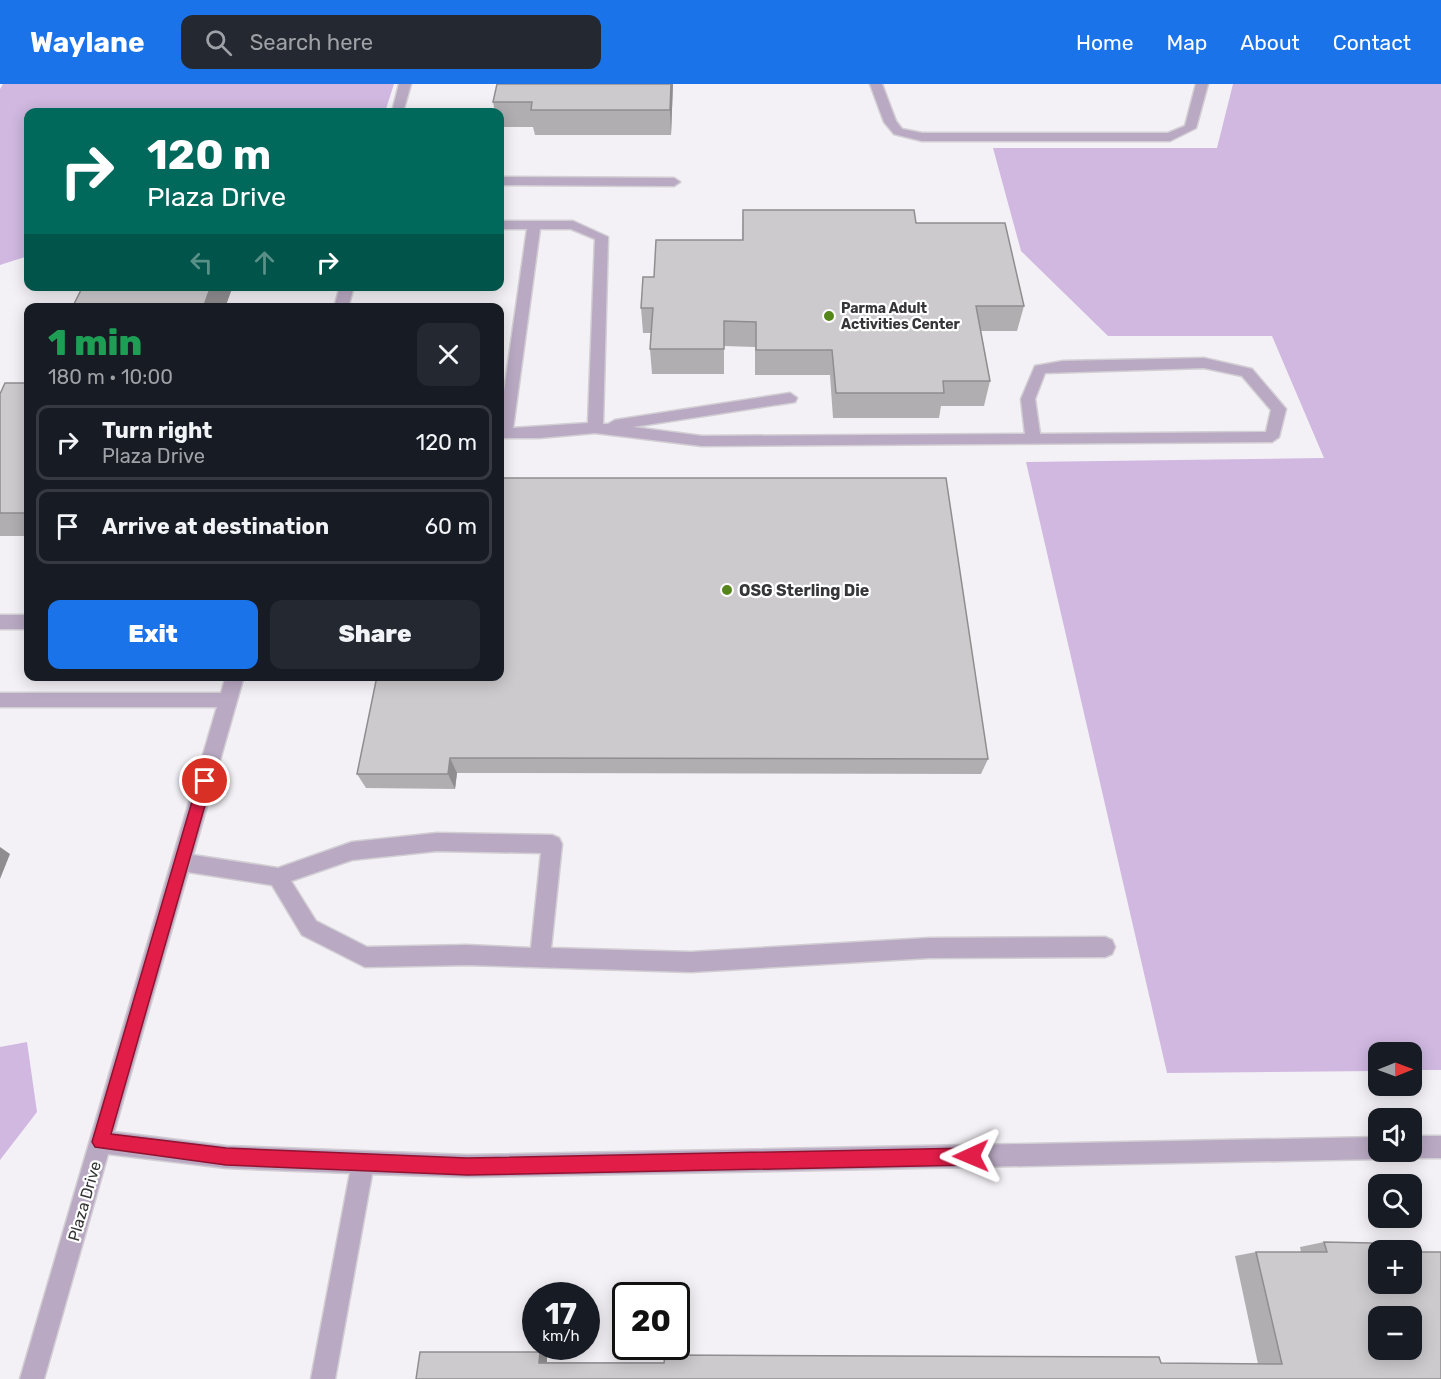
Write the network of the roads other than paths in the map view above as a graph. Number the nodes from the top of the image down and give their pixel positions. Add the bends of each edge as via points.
1 (405, 84) edge
2 (876, 84) edge
3 (1202, 84) edge
4 (398, 108) edge
5 (504, 181) edge
6 (674, 182) dead end
7 (504, 225) edge
8 (534, 225) junction
9 (790, 398) dead end
10 (504, 420) edge
11 (595, 428) junction
12 (504, 433) edge
13 (1033, 439) junction
14 (0, 622) edge
15 (24, 622) edge
16 (234, 681) edge
17 (0, 700) edge
18 (228, 700) junction
19 (181, 862) junction
20 (278, 878) junction
21 (1105, 947) dead end
22 (540, 958) junction
23 (101, 1142) junction
24 (1441, 1147) edge
25 (1368, 1148) edge
26 (1422, 1148) edge
27 (363, 1162) junction
28 (33, 1379) edge
29 (323, 1379) edge

1 - 4 street
2 - 3 street via 890,122 898,132 922,137 981,138 1170,137 1190,128
5 - 6 street
7 - 8 street
8 - 10 street
8 - 11 street via 573,225 602,237
9 - 11 street
11 - 12 street
11 - 13 street via 702,441
13 - 13 street via 1272,437 1280,409 1247,372 1204,363 1063,366 1040,369 1028,399
14 - 15 street
16 - 18 street, Plaza Drive
17 - 18 street
18 - 19 street, Plaza Drive
19 - 20 street
19 - 23 street, Plaza Drive
20 - 22 street via 309,928 365,957
20 - 22 street via 352,851 437,842 552,844
21 - 22 street via 929,948 691,962
23 - 27 street via 226,1157
23 - 28 street, Plaza Drive
24 - 26 street
25 - 27 street via 479,1166
27 - 29 street

